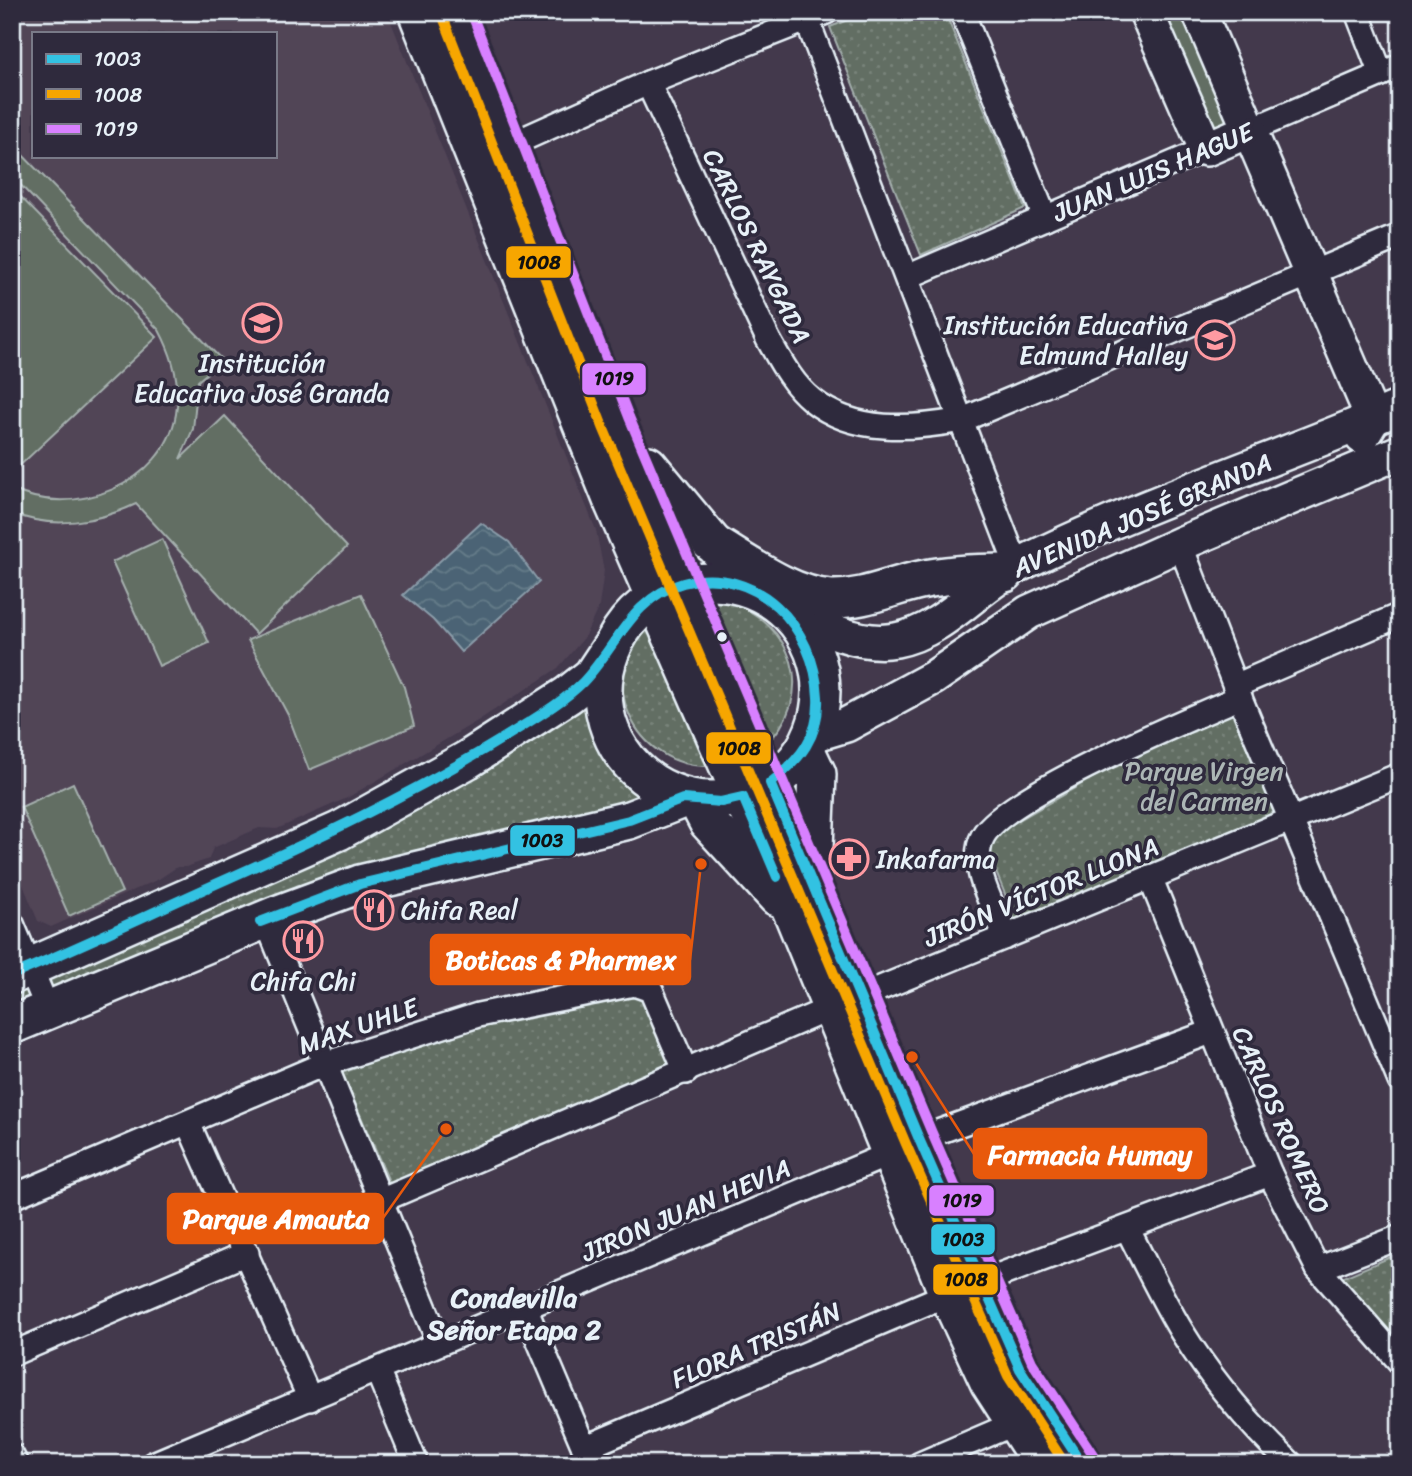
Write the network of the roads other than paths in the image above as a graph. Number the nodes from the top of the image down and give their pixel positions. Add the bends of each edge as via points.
1 (417, 12) edge
2 (456, 12) edge
3 (962, 12) edge
4 (1146, 12) edge
5 (1199, 12) edge
6 (1357, 12) edge
7 (816, 16) edge
8 (1390, 70) edge
9 (648, 83) junction
10 (1250, 130) junction
11 (510, 145) junction
12 (1206, 149) junction
13 (1045, 218) junction
14 (1400, 236) edge
15 (1312, 275) junction
16 (907, 277) junction
17 (1386, 413) edge
18 (962, 420) junction
19 (616, 422) junction
20 (1400, 452) edge
21 (1336, 479) junction
22 (613, 502) junction
23 (710, 542) junction
24 (1180, 544) junction
25 (1011, 570) junction
26 (669, 589) junction
27 (766, 596) junction
28 (1400, 615) edge
29 (618, 635) junction
30 (1238, 691) junction
31 (811, 742) junction
32 (1400, 775) edge
33 (756, 790) junction
34 (690, 800) junction
35 (1292, 819) junction
36 (1150, 877) junction
37 (812, 883) junction
38 (794, 916) junction
39 (266, 920) junction
40 (12, 923) edge
41 (1006, 937) junction
42 (21, 971) edge
43 (845, 1002) junction
44 (48, 1010) junction
45 (12, 1025) edge
46 (1211, 1032) junction
47 (324, 1064) junction
48 (1397, 1068) edge
49 (686, 1072) junction
50 (188, 1123) junction
51 (905, 1146) junction
52 (1270, 1174) junction
53 (12, 1197) edge
54 (380, 1200) junction
55 (1127, 1228) junction
56 (1400, 1237) edge
57 (247, 1253) junction
58 (1318, 1269) junction
59 (965, 1288) junction
60 (525, 1308) junction
61 (439, 1343) junction
62 (12, 1354) edge
63 (1400, 1362) edge
64 (377, 1370) junction
65 (310, 1399) junction
66 (1013, 1424) junction
67 (12, 1456) edge
68 (588, 1456) edge
69 (16, 1464) edge
70 (153, 1464) edge
71 (416, 1464) edge
72 (919, 1464) edge
73 (1042, 1464) edge
74 (1083, 1464) edge
75 (1291, 1464) edge

1 - 22 main road
2 - 11 main road
3 - 13 street
4 - 12 main road
5 - 10 main road
6 - 8 street
7 - 9 street
7 - 16 street
8 - 10 street, JUAN LUIS HAGUE
9 - 11 street
9 - 18 street, CARLOS RAYGADA via 768,339 787,372 812,400 841,416 876,426 920,428
10 - 12 main road, JUAN LUIS HAGUE
10 - 15 main road
11 - 19 main road
12 - 13 street, JUAN LUIS HAGUE
13 - 16 street, JUAN LUIS HAGUE
14 - 15 street, CARLOS RAYGADA
15 - 17 main road
15 - 18 street, CARLOS RAYGADA
16 - 18 street
17 - 21 main road
17 - 25 main road, AVENIDA JOSÉ GRANDA
18 - 25 street
19 - 23 main road
19 - 26 main road
20 - 21 main road, AVENIDA JOSÉ GRANDA
21 - 24 main road, AVENIDA JOSÉ GRANDA
22 - 26 main road
22 - 29 main road via 626,583
23 - 25 main road via 785,584 830,599 863,598 919,580
23 - 27 main road
24 - 30 street
24 - 31 main road, AVENIDA JOSÉ GRANDA via 1030,612 933,678
25 - 27 main road, AVENIDA JOSÉ GRANDA via 945,618 895,640 875,641 834,631
26 - 27 main road via 732,582
26 - 29 main road
26 - 33 main road
27 - 31 main road via 793,620 806,641 818,688
28 - 30 street
29 - 34 main road via 605,670 604,694 617,739 643,772
29 - 42 main road via 592,676 467,760 339,831
30 - 35 street
30 - 41 street via 1013,809 983,836 978,865
31 - 33 main road
31 - 37 main road via 817,774
32 - 35 street, JIRÓN VÍCTOR LLONA
33 - 34 main road via 721,802
33 - 37 main road
33 - 38 main road
34 - 38 main road
34 - 39 main road via 629,820 360,884
35 - 36 street, JIRÓN VÍCTOR LLONA
35 - 48 street
36 - 41 street, JIRÓN VÍCTOR LLONA
36 - 46 street, CARLOS ROMERO
37 - 43 main road
38 - 43 main road
39 - 44 main road
39 - 47 street
40 - 42 street
41 - 43 street, JIRÓN VÍCTOR LLONA
42 - 44 street
43 - 49 street, JIRÓN VÍCTOR LLONA
43 - 51 main road
44 - 45 main road
46 - 51 street, JIRON JUAN HEVIA
46 - 52 street, CARLOS ROMERO
47 - 49 street, MAX UHLE via 478,1015 634,984 651,990
47 - 50 street, MAX UHLE
47 - 54 street
49 - 54 street, JIRÓN VÍCTOR LLONA
50 - 53 street, MAX UHLE
50 - 57 street
51 - 59 main road
51 - 60 street, JIRON JUAN HEVIA
52 - 55 street, FLORA TRISTÁN
52 - 58 street, CARLOS ROMERO
54 - 61 street
55 - 59 street, FLORA TRISTÁN
55 - 75 street via 1182,1333
56 - 58 street
57 - 62 street
57 - 65 street
58 - 63 street, CARLOS ROMERO
59 - 66 main road via 989,1382
59 - 68 street, FLORA TRISTÁN
59 - 74 main road
60 - 61 street, JIRON JUAN HEVIA
60 - 68 street
61 - 64 street, JIRON JUAN HEVIA
64 - 65 street, JIRON JUAN HEVIA
64 - 71 street
65 - 70 street, JIRON JUAN HEVIA
66 - 72 street
66 - 73 main road
67 - 69 street

